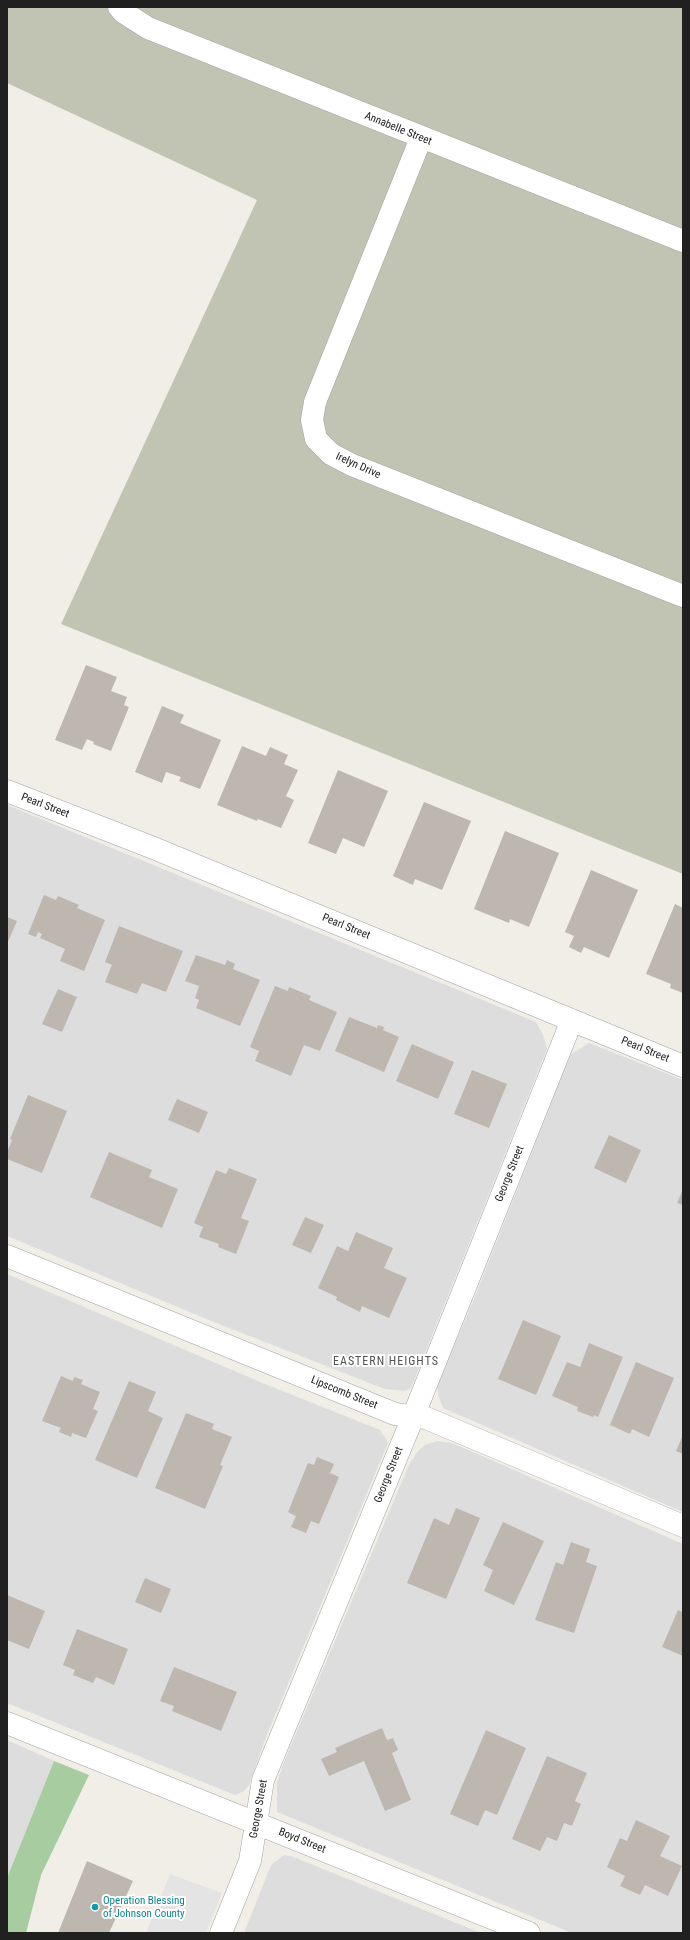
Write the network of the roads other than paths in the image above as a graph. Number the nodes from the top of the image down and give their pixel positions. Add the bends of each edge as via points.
1 (119, 7) edge
2 (421, 138) junction
3 (683, 241) edge
4 (683, 596) edge
5 (7, 791) edge
6 (572, 1020) junction
7 (683, 1066) edge
8 (7, 1256) edge
9 (413, 1417) junction
10 (683, 1526) edge
11 (7, 1723) edge
12 (257, 1822) junction
13 (221, 1933) edge
14 (529, 1933) edge

1 - 2 street, Annabelle Street via 148,28
2 - 3 street, Annabelle Street
2 - 4 street, Irelyn Drive via 315,402 312,420 316,439 331,454 352,465
5 - 6 street, Pearl Street via 144,844
6 - 7 street, Pearl Street
6 - 9 street, George Street
8 - 9 street, Lipscomb Street via 395,1414
9 - 10 street, Lipscomb Street via 426,1418
9 - 12 street, George Street via 263,1780
11 - 12 street, Boyd Street
12 - 13 street, George Street via 250,1861
12 - 14 street, Boyd Street

